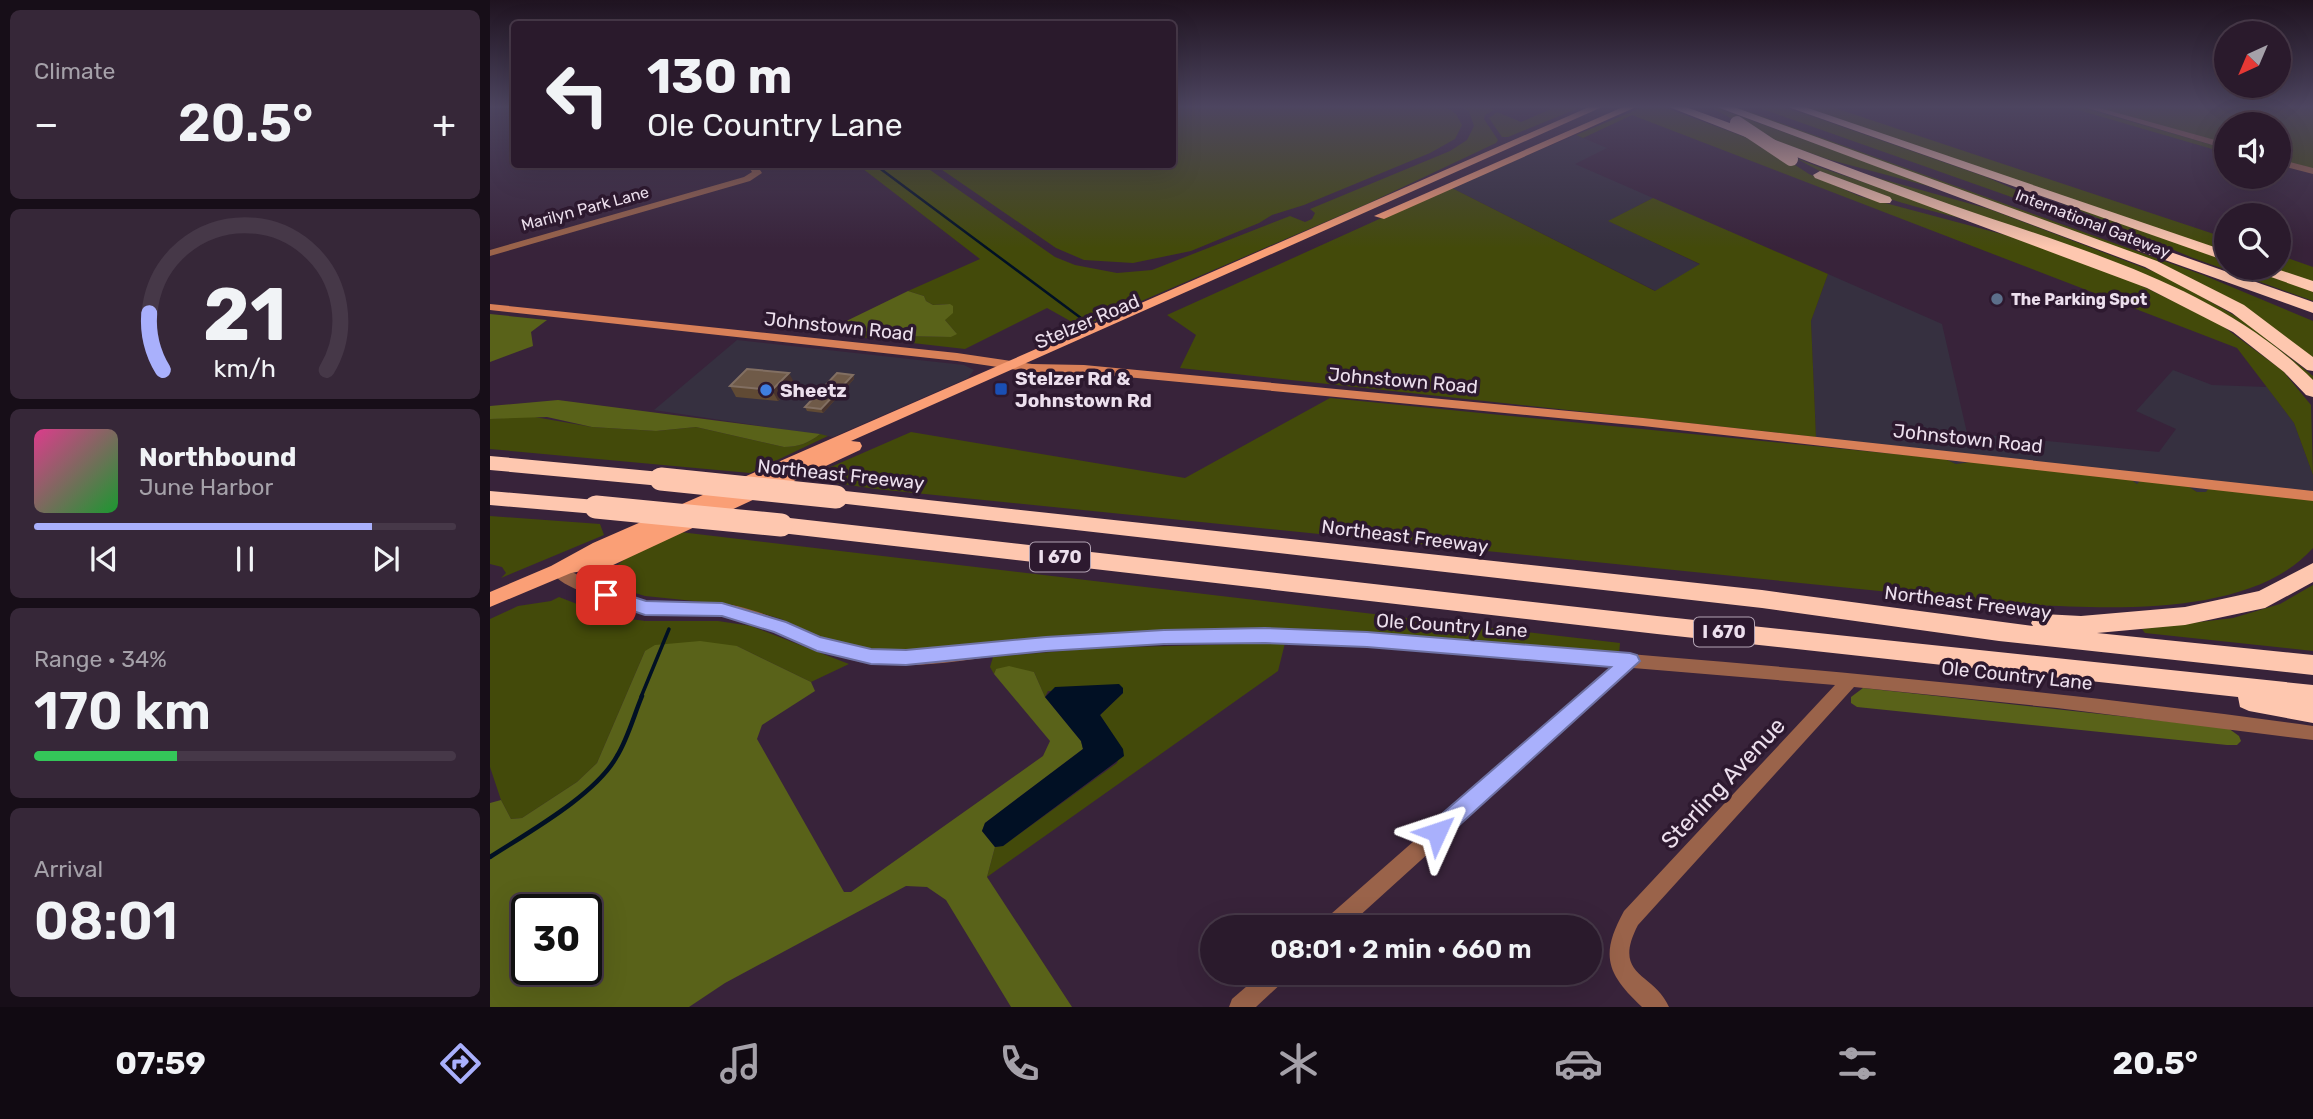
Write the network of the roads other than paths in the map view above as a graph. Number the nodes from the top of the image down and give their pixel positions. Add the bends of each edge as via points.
1 (1490, 154) edge
2 (1523, 154) edge
3 (1852, 154) edge
4 (1880, 154) edge
5 (1930, 154) edge
6 (1793, 155) joint
7 (2291, 166) edge
8 (754, 168) edge
9 (1982, 172) junction
10 (2313, 172) edge
11 (2000, 197) junction
12 (2020, 215) junction
13 (2214, 252) edge
14 (490, 253) edge
15 (2291, 279) edge
16 (2313, 287) edge
17 (490, 307) edge
18 (2313, 307) edge
19 (2313, 318) edge
20 (1013, 364) junction
21 (2313, 366) edge
22 (1032, 368) junction
23 (2313, 391) edge
24 (490, 463) edge
25 (2310, 495) edge
26 (490, 498) edge
27 (558, 571) junction
28 (2313, 571) edge
29 (490, 600) edge
30 (1762, 600) junction
31 (1630, 661) junction
32 (2313, 665) edge
33 (2110, 674) junction
34 (1850, 680) junction
35 (2313, 695) edge
36 (2313, 712) edge
37 (2313, 733) edge
38 (1344, 915) edge
39 (1265, 985) edge
40 (1240, 1007) edge
41 (1658, 1007) edge

1 - 20 main road, Stelzer Road
2 - 22 main road, Stelzer Road
3 - 12 highway, International Gateway
4 - 11 highway, International Gateway
5 - 9 highway
6 - 12 highway
6 - 23 highway via 2092,260 2209,310 2284,360
7 - 10 street
8 - 14 street, Marilyn Park Lane via 757,173 747,179
9 - 13 highway
9 - 18 highway via 2185,259
11 - 18 highway, International Gateway
11 - 19 highway
12 - 21 highway, International Gateway via 2198,286 2263,326
15 - 16 highway
17 - 20 main road, Johnstown Road
20 - 22 main road, Johnstown Road
20 - 27 main road, Stelzer Road via 599,548
22 - 25 main road, Johnstown Road via 1097,370 1635,421
22 - 27 main road, Stelzer Road via 604,561
24 - 30 highway, Northeast Freeway / I 670, bridge
26 - 33 highway, I 670, bridge via 781,524
27 - 29 main road, Stelzer Road
27 - 31 street, Ole Country Lane via 578,585 645,608 722,610 817,644 871,657 1164,637 1265,635
28 - 30 highway via 2265,599 2185,616 2081,625
30 - 32 highway, Northeast Freeway / I 670 via 1999,632
31 - 34 street, Ole Country Lane
31 - 38 street
33 - 35 highway, I 670
33 - 36 highway
34 - 37 street, Ole Country Lane via 2093,704
34 - 41 street, Sterling Avenue via 1631,918 1620,936 1620,966
39 - 40 street

